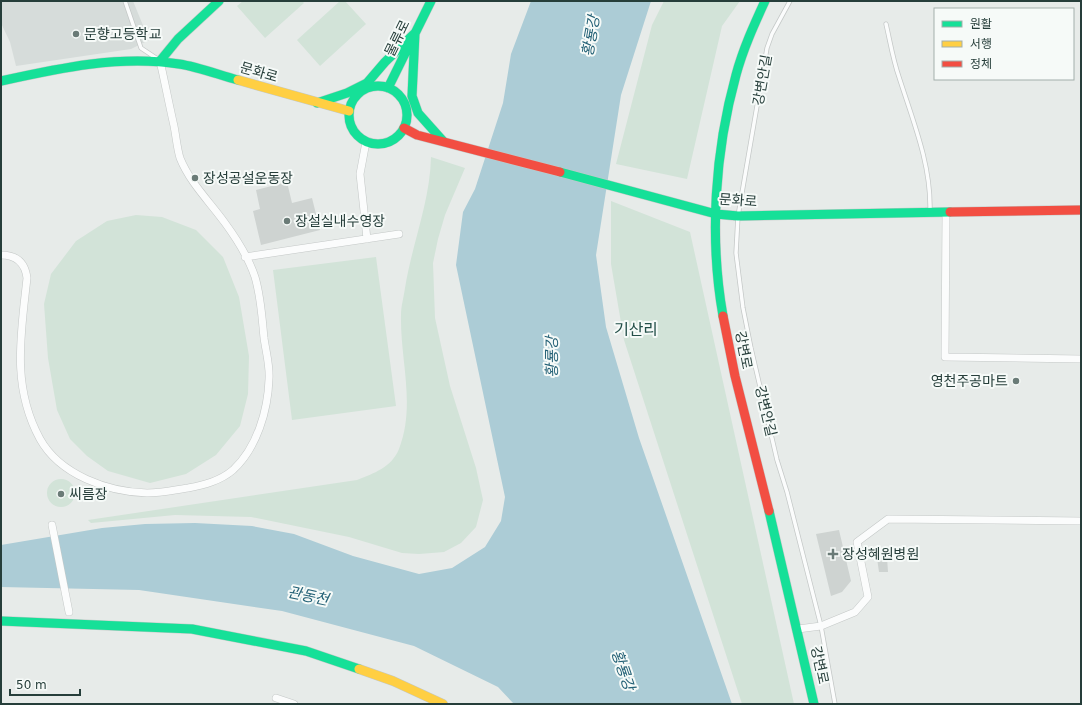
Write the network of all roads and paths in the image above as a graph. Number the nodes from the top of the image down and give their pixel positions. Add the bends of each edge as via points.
1 (125, 1) edge
2 (219, 1) edge
3 (431, 1) edge
4 (765, 1) edge
5 (790, 1) edge
6 (886, 24) dead end
7 (415, 33) junction
8 (160, 61) junction
9 (1, 81) edge
10 (388, 88) junction
11 (316, 103) junction
12 (349, 111) junction
13 (404, 128) junction
14 (443, 141) junction
15 (366, 142) junction
16 (1081, 210) edge
17 (716, 214) junction
18 (930, 214) junction
19 (946, 214) junction
20 (738, 216) junction
21 (399, 234) dead end
22 (367, 239) junction
23 (1, 255) edge
24 (245, 256) junction
25 (1081, 359) edge
26 (1081, 521) edge
27 (52, 525) dead end
28 (69, 612) dead end
29 (1, 621) edge
30 (821, 626) junction
31 (798, 629) junction
32 (276, 698) dead end
33 (294, 704) edge
34 (443, 704) edge
35 (814, 704) edge
36 (835, 704) edge

1 - 8 lane via 141,48
2 - 8 street via 178,39
3 - 7 street, 물류로
4 - 17 street, 강변로 via 752,27 732,88 722,142
5 - 20 lane, 강변안길 via 767,48
6 - 18 lane via 925,162
7 - 10 street, 물류로
7 - 11 street via 367,83 347,93
7 - 14 street via 412,96 418,113
8 - 9 street, 문화로 via 129,60 86,64
8 - 11 street, 문화로 via 181,64
8 - 24 street via 180,157 189,175 226,224
10 - 12 street via 376,86 363,90 356,95
10 - 13 street via 403,100 407,117
11 - 12 street, 문화로
12 - 15 street via 352,129
13 - 14 street, 문화로 via 417,136
13 - 15 street via 393,140 384,144
14 - 17 street, 문화로
15 - 22 street via 360,174
16 - 19 street, 문화로
17 - 20 street, 문화로
17 - 31 street, 강변로 via 720,296 730,353
18 - 19 street, 문화로
18 - 20 street, 문화로
19 - 25 street via 945,357
20 - 30 lane, 강변안길 via 736,253 743,308 777,460
21 - 22 street
22 - 24 street
23 - 24 street via 10,255 17,259 24,264 26,270 19,360 26,402 46,449 63,464 87,479 107,487 148,493 193,487 219,479 233,470 244,458 259,431 270,378 257,286
26 - 30 street via 888,519 857,542 868,597 855,612
27 - 28 street
29 - 34 street via 192,629 306,651 394,681
30 - 31 street
30 - 36 lane, 강변안길
31 - 35 street, 강변로
32 - 33 street

